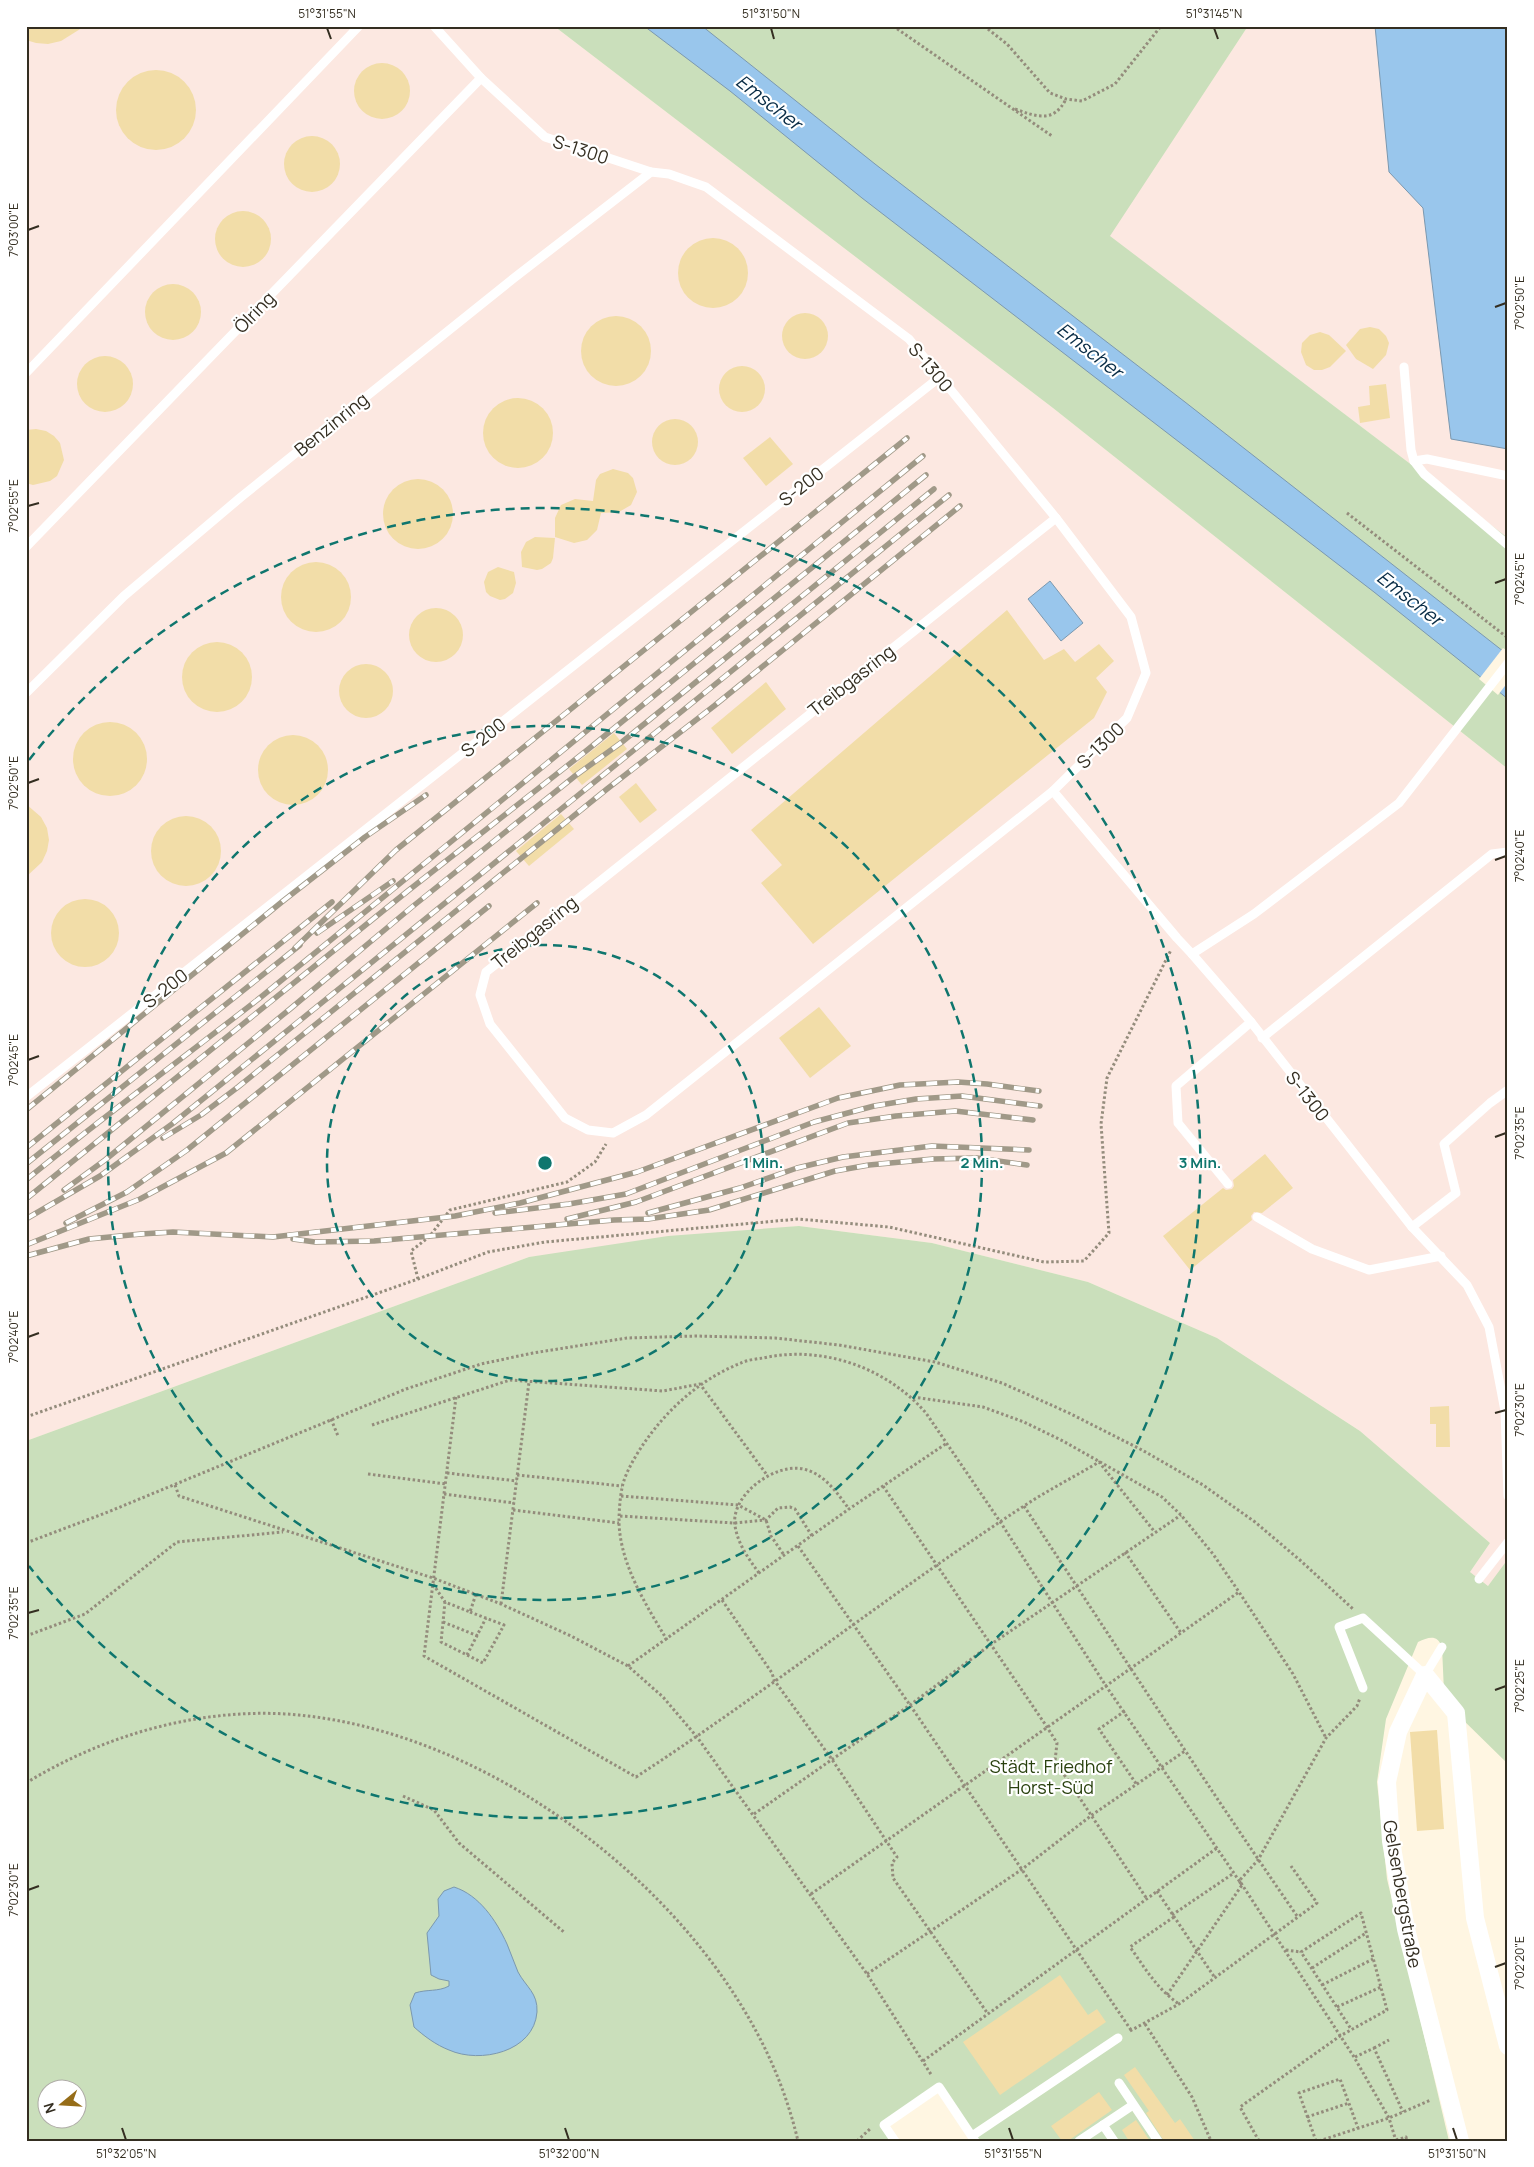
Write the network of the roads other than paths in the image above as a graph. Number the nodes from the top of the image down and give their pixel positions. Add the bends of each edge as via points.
1 (359, 26) edge
2 (434, 26) edge
3 (481, 78) junction
4 (651, 172) junction
5 (1404, 367) dead end
6 (26, 373) edge
7 (940, 377) junction
8 (1414, 461) junction
9 (1508, 476) edge
10 (1056, 518) junction
11 (1508, 545) edge
12 (26, 547) edge
13 (1508, 663) edge
14 (26, 693) edge
15 (1053, 791) junction
16 (1508, 852) edge
17 (1192, 954) junction
18 (1251, 1022) junction
19 (1262, 1038) junction
20 (1508, 1090) edge
21 (26, 1098) edge
22 (1228, 1184) dead end
23 (1257, 1216) dead end
24 (1412, 1227) junction
25 (1441, 1256) junction
26 (1508, 1496) edge
27 (1508, 1542) edge
28 (1479, 1579) dead end
29 (1442, 1647) dead end
30 (1425, 1675) junction
31 (1363, 1688) road end
32 (1118, 2038) road end
33 (1508, 2046) edge
34 (1119, 2083) dead end
35 (1133, 2105) junction
36 (1103, 2125) junction
37 (973, 2138) edge
38 (895, 2141) edge
39 (1079, 2141) edge
40 (1114, 2141) edge
41 (1158, 2141) edge
42 (1460, 2141) edge

1 - 6 lane
2 - 3 lane, S-1300
3 - 4 lane, S-1300 via 545,137
3 - 12 lane, Ölring
4 - 7 lane, S-1300 via 669,174 706,187 909,339
4 - 14 lane, Benzinring via 241,497 124,596
5 - 8 lane
7 - 10 lane, S-1300
7 - 21 lane, S-200
8 - 9 lane via 1427,458
8 - 11 lane via 1424,474
10 - 15 lane, S-1300 via 1131,617 1146,673 1127,718
10 - 15 lane, Treibgasring via 486,972 480,994 490,1024 565,1118 588,1130 613,1133 646,1115
13 - 17 lane via 1398,803 1254,914
15 - 17 lane, S-1300
16 - 19 lane via 1492,854
17 - 18 lane, S-1300
18 - 19 lane, S-1300
18 - 22 lane via 1176,1086 1178,1123
19 - 24 lane, S-1300
20 - 24 lane via 1444,1144 1456,1193
23 - 25 lane via 1312,1249 1370,1270
24 - 25 lane, S-1300
25 - 26 lane, S-1300 via 1467,1285 1489,1327 1505,1411
27 - 28 lane
29 - 30 lane
30 - 31 lane via 1363,1618 1339,1627
30 - 33 street via 1456,1713 1475,1918
30 - 42 street, Gelsenbergstraße via 1398,1732 1387,1782 1391,1841 1406,1929
32 - 37 lane
34 - 35 lane
35 - 36 lane
35 - 41 lane
36 - 39 lane
36 - 40 lane
37 - 38 lane via 939,2088 884,2125

